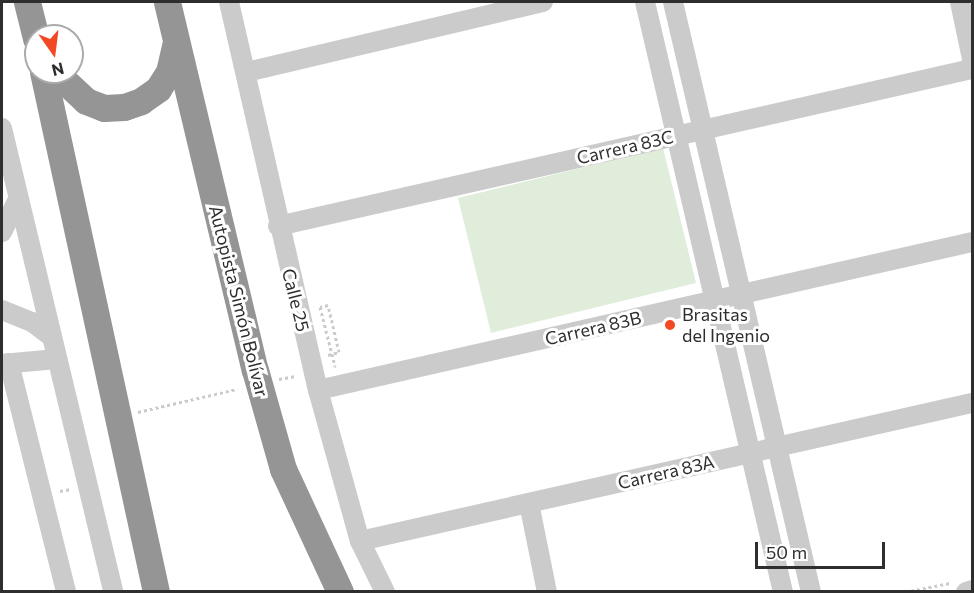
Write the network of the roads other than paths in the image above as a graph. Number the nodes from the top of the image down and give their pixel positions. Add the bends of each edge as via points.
1 (27, 2) edge
2 (167, 2) edge
3 (229, 2) edge
4 (543, 2) edge
5 (645, 2) edge
6 (673, 2) edge
7 (960, 2) edge
8 (32, 24) edge
9 (176, 42) junction
10 (972, 59) edge
11 (972, 69) edge
12 (247, 72) junction
13 (46, 84) edge
14 (68, 84) edge
15 (2, 129) edge
16 (703, 130) junction
17 (676, 136) junction
18 (18, 199) junction
19 (278, 225) junction
20 (2, 232) edge
21 (972, 242) edge
22 (741, 294) junction
23 (715, 300) junction
24 (2, 310) edge
25 (52, 337) junction
26 (57, 359) junction
27 (5, 364) edge
28 (318, 390) junction
29 (972, 403) edge
30 (777, 447) junction
31 (751, 453) junction
32 (529, 503) junction
33 (360, 542) junction
34 (107, 590) edge
35 (66, 591) edge
36 (156, 591) edge
37 (340, 591) edge
38 (385, 591) edge
39 (547, 591) edge
40 (783, 591) edge
41 (811, 591) edge

1 - 8 highway
2 - 9 highway, Autopista Simón Bolívar
3 - 12 street, Calle 25
4 - 12 street
5 - 17 street
6 - 16 street
7 - 10 street
9 - 14 highway via 169,72 158,88 141,101 104,108 86,101
9 - 37 highway, Autopista Simón Bolívar via 282,469
11 - 16 street, Carrera 83C
12 - 19 street, Calle 25
13 - 36 highway
15 - 18 street
16 - 17 street, Carrera 83C
16 - 22 street
17 - 19 street, Carrera 83C
17 - 23 street
18 - 20 street
18 - 25 street
19 - 28 street, Calle 25
21 - 22 street, Carrera 83B
22 - 23 street, Carrera 83B
22 - 30 street
23 - 28 street, Carrera 83B
23 - 31 street
24 - 25 street via 32,322
25 - 26 street
26 - 27 street
26 - 34 street
27 - 35 street
28 - 33 street, Calle 25
29 - 30 street, Carrera 83A
30 - 31 street, Carrera 83A
30 - 41 street
31 - 32 street, Carrera 83A
31 - 40 street
32 - 33 street, Carrera 83A
32 - 39 street
33 - 38 street, Calle 25

